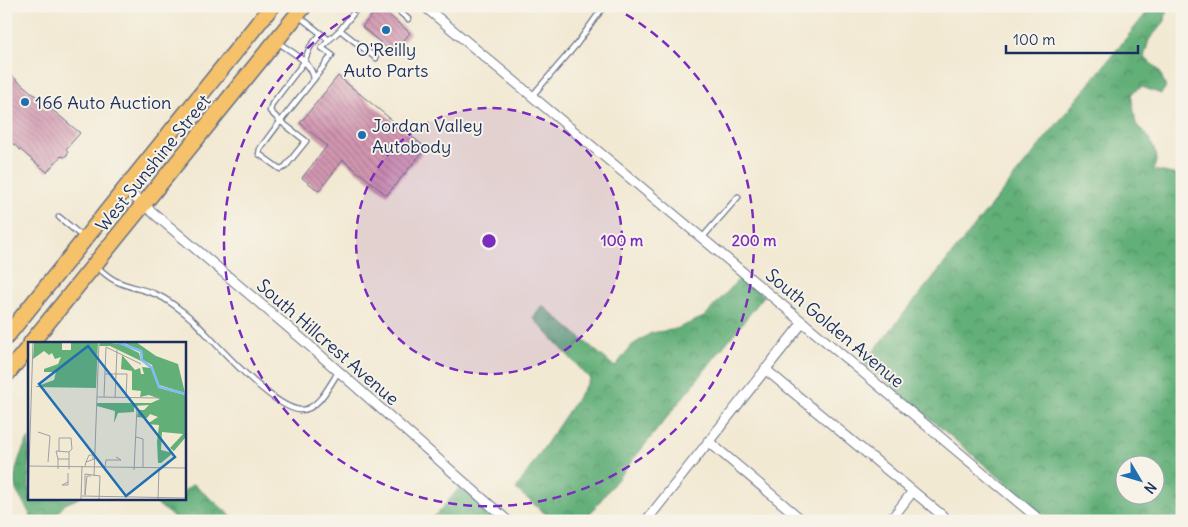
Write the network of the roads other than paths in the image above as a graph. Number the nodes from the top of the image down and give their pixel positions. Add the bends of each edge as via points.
1 (272, 6) edge
2 (358, 6) edge
3 (393, 6) edge
4 (424, 6) edge
5 (400, 8) edge
6 (602, 9) dead end
7 (300, 11) edge
8 (408, 19) dead end
9 (340, 30) junction
10 (321, 34) junction
11 (276, 40) junction
12 (329, 40) junction
13 (376, 58) dead end
14 (304, 62) junction
15 (314, 80) junction
16 (532, 96) junction
17 (280, 121) junction
18 (125, 189) junction
19 (738, 197) dead end
20 (143, 204) junction
21 (58, 217) dead end
22 (85, 238) junction
23 (702, 238) junction
24 (94, 265) junction
25 (803, 322) junction
26 (6, 336) edge
27 (33, 342) edge
28 (28, 348) edge
29 (8, 369) edge
30 (765, 370) junction
31 (339, 371) junction
32 (708, 441) junction
33 (913, 491) junction
34 (651, 519) edge
35 (1038, 520) edge
36 (508, 521) edge
37 (803, 521) edge
38 (890, 521) edge
39 (949, 521) edge

1 - 18 main road, West Sunshine Street
2 - 9 lane
3 - 5 lane
4 - 16 street, South Golden Avenue
5 - 8 lane
6 - 16 lane
7 - 10 lane
7 - 11 main road, West Sunshine Street
9 - 12 lane
9 - 13 lane
10 - 12 lane
10 - 14 lane via 310,47
11 - 14 lane
11 - 20 main road, West Sunshine Street
12 - 15 lane via 322,48 332,55
14 - 15 lane
14 - 17 lane via 272,104 270,111
15 - 17 lane
16 - 23 street, South Golden Avenue
17 - 17 lane via 306,140 280,169 259,154
18 - 20 street, South Hillcrest Avenue
18 - 22 main road, West Sunshine Street
19 - 23 lane
20 - 24 main road, West Sunshine Street
20 - 31 street, South Hillcrest Avenue
21 - 22 lane
22 - 26 main road, West Sunshine Street
23 - 25 street, South Golden Avenue
24 - 27 main road, West Sunshine Street
24 - 31 lane via 116,281 157,295 191,319 264,390 288,407 300,410 317,403
25 - 30 street
25 - 35 street, South Golden Avenue
28 - 29 main road
30 - 32 street
30 - 33 street
31 - 36 street, South Hillcrest Avenue
32 - 34 street
32 - 37 street
33 - 38 street
33 - 39 street

